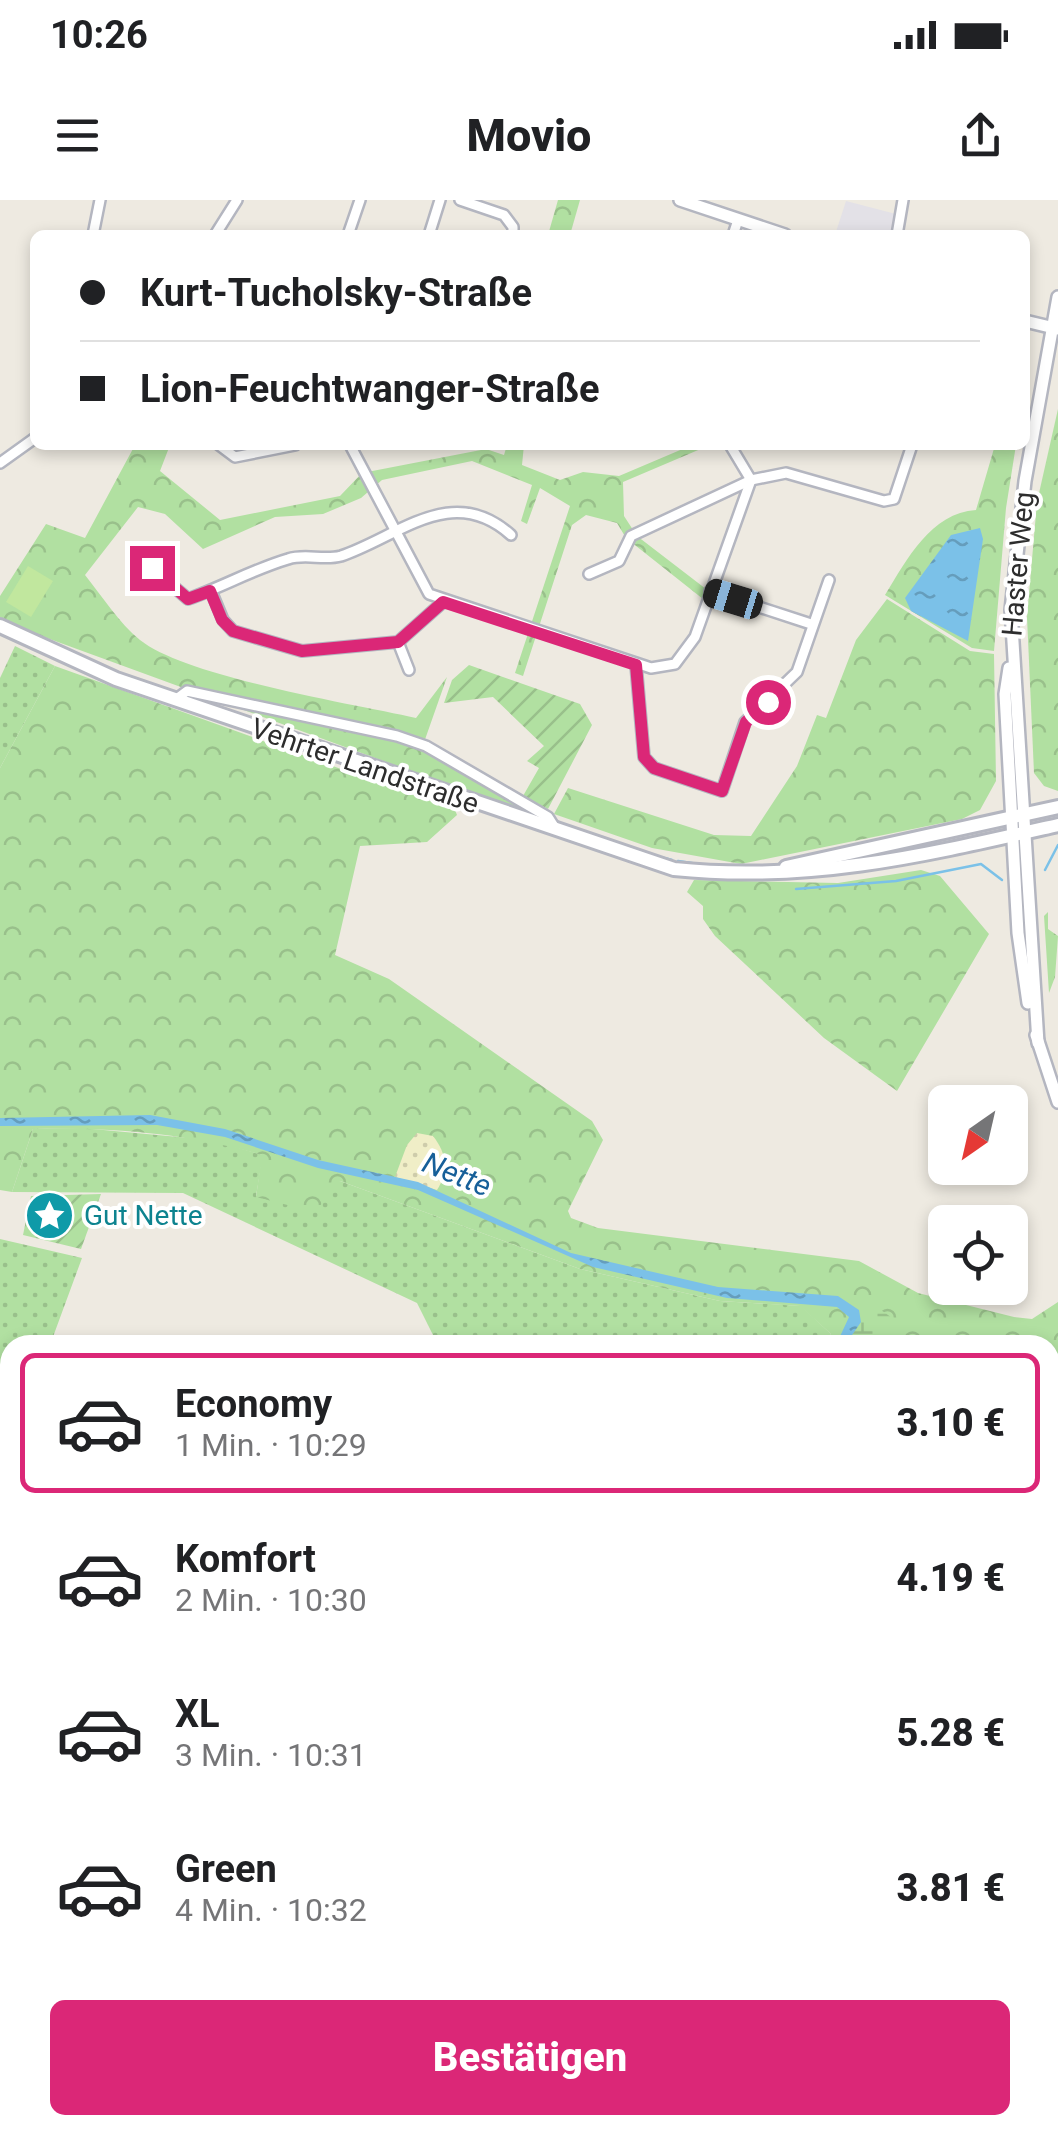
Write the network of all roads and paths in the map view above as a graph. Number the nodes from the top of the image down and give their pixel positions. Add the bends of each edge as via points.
1 (100, 200) edge
2 (237, 200) edge
3 (360, 200) edge
4 (440, 200) edge
5 (460, 200) edge
6 (680, 200) edge
7 (903, 200) edge
8 (738, 220) junction
9 (93, 230) edge
10 (218, 230) edge
11 (350, 230) edge
12 (430, 230) edge
13 (513, 230) edge
14 (735, 230) edge
15 (769, 230) edge
16 (898, 230) edge
17 (1058, 297) edge
18 (1030, 322) edge
19 (1055, 328) edge
20 (30, 441) edge
21 (226, 450) edge
22 (270, 450) edge
23 (353, 450) edge
24 (733, 450) edge
25 (911, 450) edge
26 (0, 462) edge
27 (751, 480) junction
28 (394, 528) junction
29 (511, 535) dead end
30 (152, 568) dead end
31 (589, 574) dead end
32 (829, 580) dead end
33 (210, 591) junction
34 (710, 592) junction
35 (443, 602) junction
36 (811, 624) junction
37 (0, 626) edge
38 (398, 642) junction
39 (636, 665) junction
40 (409, 670) dead end
41 (175, 700) junction
42 (1058, 807) edge
43 (1019, 816) junction
44 (1058, 825) edge
45 (554, 831) junction
46 (1020, 833) junction
47 (759, 873) junction
48 (1058, 1102) edge

1 - 9 street
2 - 10 street
3 - 11 street
4 - 12 street
5 - 13 street via 504,214
6 - 8 street
7 - 16 street
8 - 14 street
8 - 15 street
17 - 19 street, Haster Weg
18 - 19 street
19 - 43 street, Haster Weg via 1016,548 1005,694
20 - 26 street
21 - 22 street via 235,457
23 - 28 street
24 - 27 street
25 - 27 street via 900,488 884,502 786,474
27 - 31 street via 631,536 620,561
27 - 34 street
28 - 29 street via 461,511
28 - 33 street via 342,555 289,558
28 - 35 street via 420,581
30 - 33 street via 188,599
32 - 36 street
33 - 38 street via 233,631 302,651
34 - 36 street
34 - 39 street via 686,655 664,667
35 - 38 street
35 - 39 street
36 - 39 street via 792,682 746,722 722,791 654,768 644,757
37 - 41 main road, Vehrter Landstraße via 78,665
38 - 40 street
41 - 45 main road, Vehrter Landstraße
41 - 45 street, Vehrter Landstraße via 187,691 426,746 548,817
42 - 43 main road, Vehrter Landstraße
43 - 46 street, Haster Weg
43 - 47 main road, Vehrter Landstraße
44 - 46 main road, Vehrter Landstraße
45 - 47 main road, Vehrter Landstraße via 674,869
46 - 47 main road, Vehrter Landstraße via 844,870
46 - 48 street, Haster Weg via 1018,933 1038,1043

